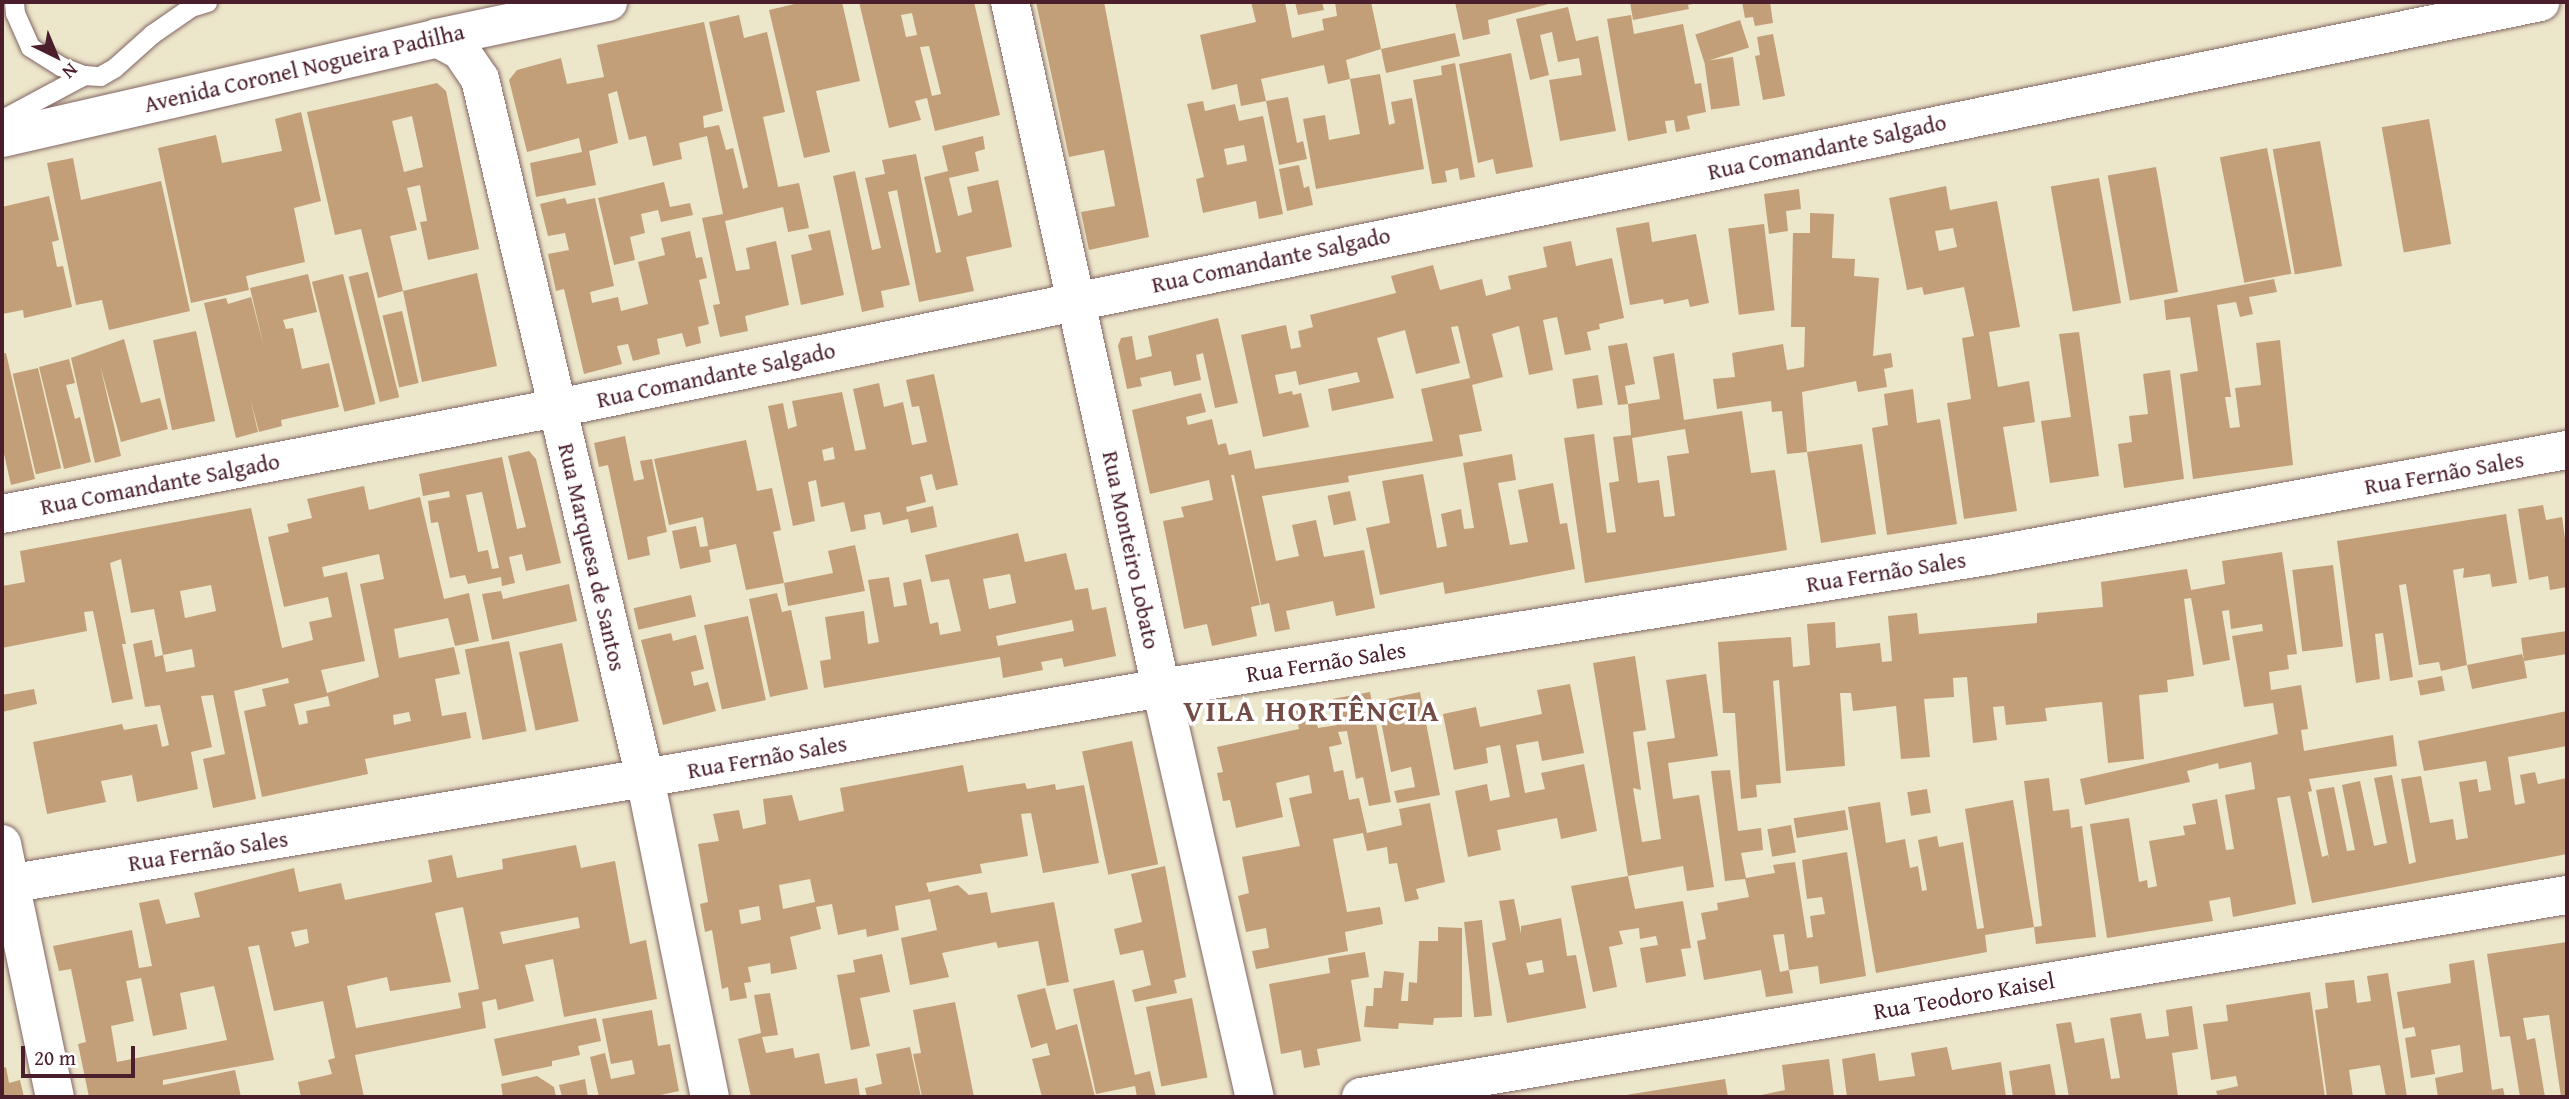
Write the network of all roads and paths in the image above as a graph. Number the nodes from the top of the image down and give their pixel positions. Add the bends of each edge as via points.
1 (14, 2) edge
2 (207, 2) edge
3 (608, 2) edge
4 (1010, 2) edge
5 (2540, 2) edge
6 (437, 37) junction
7 (84, 75) junction
8 (2, 119) edge
9 (2, 138) edge
10 (1076, 300) junction
11 (556, 408) junction
12 (2567, 450) edge
13 (2, 514) edge
14 (1161, 688) junction
15 (645, 778) junction
16 (2, 844) edge
17 (6, 884) edge
18 (2567, 895) edge
19 (55, 1097) edge
20 (710, 1097) edge
21 (1255, 1097) edge
22 (1361, 1097) edge

1 - 7 lane via 30,47
2 - 7 lane via 191,7 152,34 114,68 100,76
3 - 6 street, Avenida Coronel Nogueira Padilha
4 - 10 street, Rua Monteiro Lobato
5 - 10 street, Rua Comandante Salgado
6 - 9 street, Avenida Coronel Nogueira Padilha
6 - 11 street, Rua Marquesa de Santos via 468,58 480,79
7 - 8 lane
10 - 11 street, Rua Comandante Salgado
10 - 14 street, Rua Monteiro Lobato
11 - 13 street, Rua Comandante Salgado
11 - 15 street, Rua Marquesa de Santos
12 - 14 street, Rua Fernão Sales via 1987,556
14 - 15 street, Rua Fernão Sales
14 - 21 street, Rua Monteiro Lobato
15 - 17 street, Rua Fernão Sales
15 - 20 street, Rua Marquesa de Santos
16 - 17 street
17 - 19 street
18 - 22 street, Rua Teodoro Kaisel

